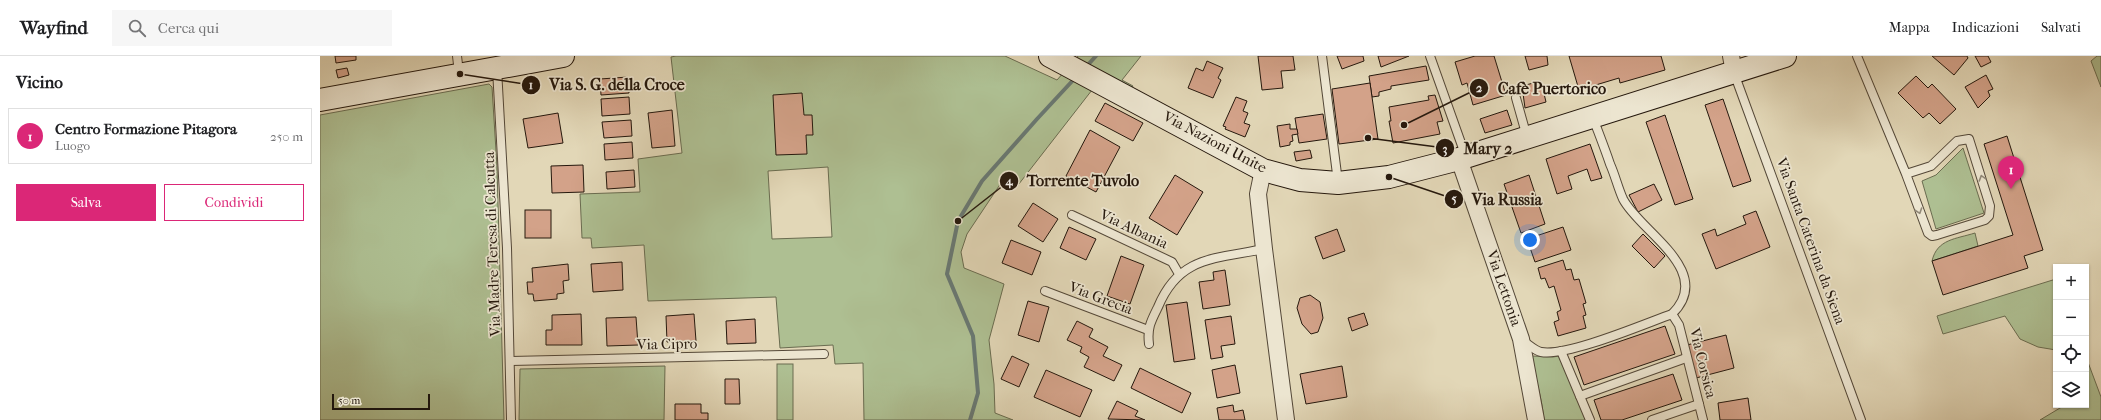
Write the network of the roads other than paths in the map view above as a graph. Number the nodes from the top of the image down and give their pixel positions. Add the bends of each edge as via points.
1 (563, 56) edge
2 (1322, 56) edge
3 (1430, 56) edge
4 (1785, 56) edge
5 (1858, 56) edge
6 (1058, 59) edge
7 (1732, 64) edge
8 (458, 65) edge
9 (497, 68) junction
10 (1516, 98) dead end
11 (320, 100) edge
12 (1592, 118) junction
13 (1527, 138) junction
14 (1462, 158) junction
15 (1263, 170) junction
16 (1906, 174) junction
17 (1338, 184) junction
18 (1072, 216) dead end
19 (1264, 249) junction
20 (1179, 274) junction
21 (1045, 292) dead end
22 (1672, 314) junction
23 (1148, 330) junction
24 (1522, 339) junction
25 (1149, 344) dead end
26 (1561, 351) junction
27 (824, 354) dead end
28 (1686, 358) junction
29 (511, 362) junction
30 (1580, 396) junction
31 (1699, 404) junction
32 (511, 420) edge
33 (1286, 420) edge
34 (1536, 420) edge
35 (1590, 420) edge
36 (1652, 420) edge
37 (1703, 420) edge
38 (1861, 420) edge

1 - 9 street
2 - 17 lane
3 - 14 lane
4 - 7 street, Via Nazioni Unite
5 - 16 lane
6 - 15 street, Via Nazioni Unite
7 - 12 street, Via Nazioni Unite
7 - 38 lane, Via Santa Caterina da Siena
8 - 9 street
8 - 11 street
9 - 29 lane, Via Madre Teresa di Calcutta
10 - 13 lane
12 - 13 street, Via Nazioni Unite
12 - 22 lane via 1623,198 1633,215 1664,243 1679,264 1684,278 1684,294 1680,306
13 - 14 street, Via Nazioni Unite
14 - 17 street, Via Nazioni Unite via 1389,177
14 - 24 street, Via Lettonia
15 - 17 street, Via Nazioni Unite via 1300,180
15 - 19 street via 1258,194
16 -> 16 lane via 1925,230 1932,236 1985,220 1989,216 1990,206 1969,139 1957,141 1931,166
18 - 20 lane, Via Albania via 1172,262
19 - 20 lane via 1201,262
19 - 33 street
20 - 23 lane via 1165,289
21 - 23 lane, Via Grecia
22 - 26 lane
22 - 28 lane, Via Corsica via 1679,326
23 - 25 lane
24 - 26 lane via 1539,352
24 - 34 street, Via Lettonia
26 - 30 lane
27 - 29 lane, Via Cipro
28 - 30 lane
28 - 31 lane, Via Corsica
29 - 32 lane, Via Madre Teresa di Calcutta
30 - 35 lane
31 - 36 lane
31 - 37 lane, Via Corsica

